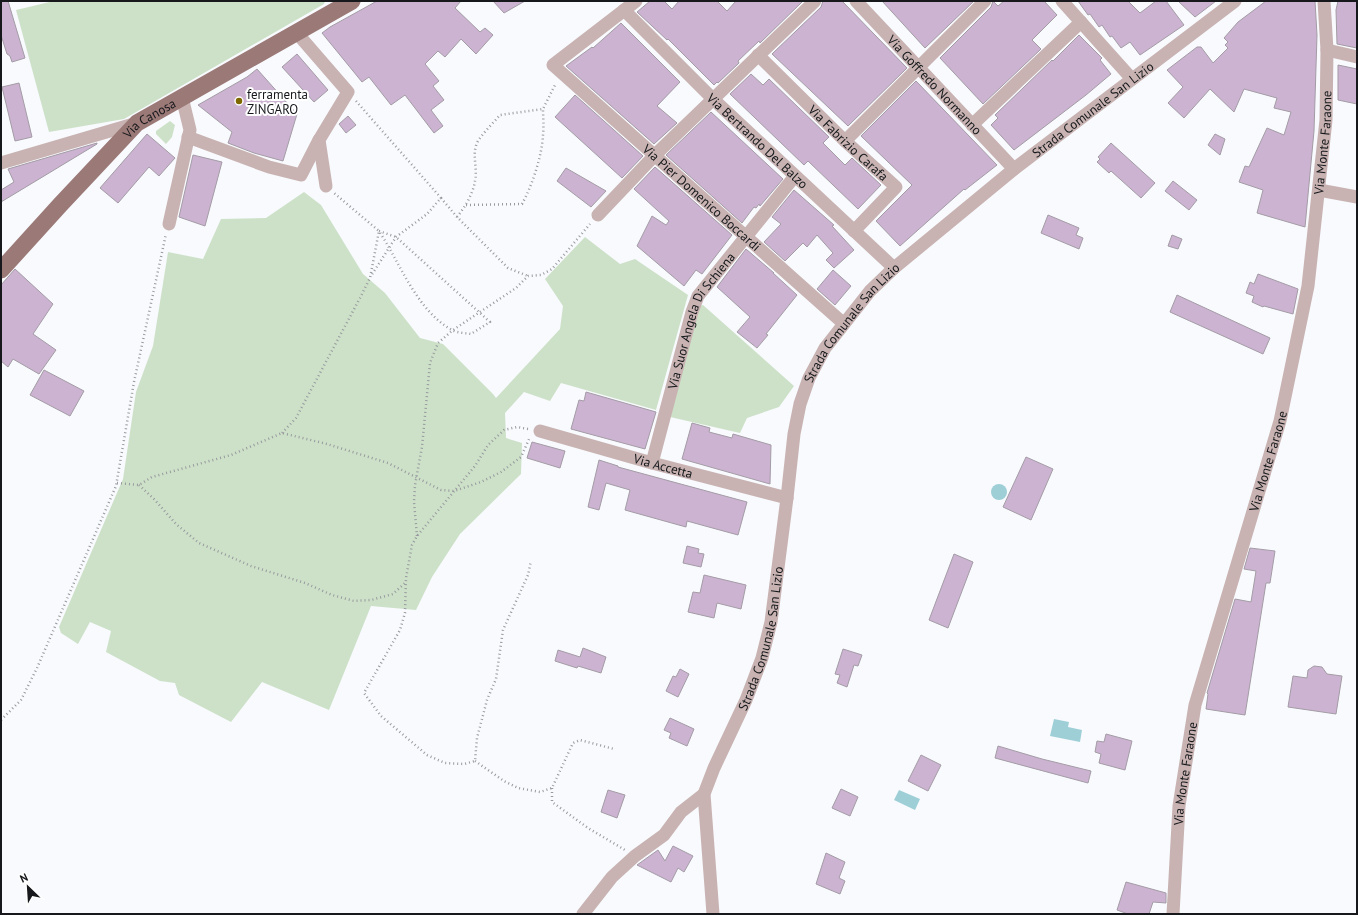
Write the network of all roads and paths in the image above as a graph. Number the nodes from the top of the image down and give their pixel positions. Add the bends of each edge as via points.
1 (352, 1) edge
2 (636, 1) edge
3 (814, 1) edge
4 (985, 1) edge
5 (1062, 1) edge
6 (1235, 1) edge
7 (1324, 1) edge
8 (862, 3) edge
9 (335, 6) edge
10 (624, 10) junction
11 (1081, 22) junction
12 (296, 32) junction
13 (1327, 50) junction
14 (758, 56) junction
15 (1357, 57) edge
16 (918, 67) junction
17 (561, 71) junction
18 (1132, 79) junction
19 (348, 92) junction
20 (182, 97) junction
21 (713, 99) junction
22 (543, 109) junction
23 (137, 123) junction
24 (972, 125) junction
25 (188, 137) junction
26 (319, 140) junction
27 (845, 141) junction
28 (655, 155) junction
29 (1, 163) edge
30 (1014, 169) junction
31 (795, 176) junction
32 (326, 186) joint
33 (1319, 190) junction
34 (1357, 197) edge
35 (441, 198) junction
36 (466, 205) junction
37 (598, 215) joint
38 (457, 217) junction
39 (168, 224) joint
40 (379, 231) junction
41 (854, 231) junction
42 (396, 236) junction
43 (746, 236) junction
44 (390, 247) junction
45 (894, 268) junction
46 (1, 270) edge
47 (528, 276) junction
48 (370, 278) junction
49 (480, 313) junction
50 (843, 324) junction
51 (453, 330) junction
52 (540, 431) junction
53 (282, 433) junction
54 (652, 463) junction
55 (416, 477) junction
56 (117, 483) junction
57 (139, 485) junction
58 (454, 490) junction
59 (787, 498) junction
60 (417, 536) junction
61 (531, 561) dead end
62 (406, 582) junction
63 (1, 720) edge
64 (614, 749) dead end
65 (475, 761) junction
66 (552, 788) junction
67 (704, 794) junction
68 (635, 856) junction
69 (583, 914) edge
70 (713, 914) edge
71 (1173, 914) edge

1 - 9 main road, Via Canosa
2 - 10 street
3 - 14 street
4 - 16 street
5 - 11 street
6 - 18 street, Strada Comunale San Lizio
7 - 13 street, Via Monte Faraone
8 - 16 street, Via Goffredo Normanno
9 - 12 main road, Via Canosa
10 - 17 street via 553,65
10 - 21 street, Via Bertrando Del Balzo
11 - 18 street
11 - 24 street
12 - 19 street
12 - 20 main road, Via Canosa
13 - 15 street
13 - 33 street, Via Monte Faraone via 1326,120
14 - 21 street
14 - 27 street, Via Fabrizio Carafa
16 - 24 street, Via Goffredo Normanno
16 - 27 street
17 - 22 path
17 - 28 street, Via Pier Domenico Boccardi
18 - 30 street, Strada Comunale San Lizio
19 - 26 street
19 - 35 path
20 - 23 main road, Via Canosa
20 - 25 street via 190,130
21 - 28 street
21 - 31 street, Via Bertrando Del Balzo
22 - 36 path via 500,115 478,142 475,155 475,182
22 - 36 path via 544,135 530,190 522,204
23 - 29 street
23 - 46 main road, Via Canosa
24 - 30 street, Via Goffredo Normanno
25 - 26 street via 269,167 301,175
25 - 39 street
26 - 32 street
27 - 41 street, Via Fabrizio Carafa via 896,187
28 - 37 street
28 - 43 street, Via Pier Domenico Boccardi
30 - 45 street, Strada Comunale San Lizio
31 - 41 street, Via Bertrando Del Balzo
31 - 43 street, Via Suor Angela Di Schiena
32 - 40 path
33 - 34 street
33 - 71 street, Via Monte Faraone via 1308,286 1280,421 1195,705 1179,806
35 - 38 path
35 - 42 path via 427,214
36 - 38 path
37 - 47 path via 552,269 540,275
38 - 47 path via 508,268
39 - 56 path via 134,382
40 - 42 path
40 - 44 path
40 - 48 path
41 - 45 street, Via Bertrando Del Balzo
42 - 44 path
42 - 49 path
43 - 50 street, Via Pier Domenico Boccardi
43 - 54 street, Via Suor Angela Di Schiena via 698,296
44 - 48 path
44 - 51 path via 411,286 430,313
45 - 50 street, Strada Comunale San Lizio via 870,291
47 - 49 path via 516,288
48 - 53 path via 296,418
49 - 51 path
49 - 51 path via 490,322 471,334
50 - 59 street, Strada Comunale San Lizio via 824,348 800,404
51 - 55 path via 438,343 430,363 422,447
52 - 54 street, Via Accetta
52 - 58 path via 531,436 521,457 501,472 481,482
52 - 58 path via 517,427 504,430 488,445 475,466
53 - 55 path via 388,463
53 - 57 path via 231,455 152,477
54 - 59 street, Via Accetta
55 - 58 path via 441,490
55 - 60 path via 414,502
56 - 57 path
56 - 63 path via 37,668 21,700
57 - 62 path via 176,524 199,543 251,566 354,601 372,600 393,594
58 - 60 path
59 - 67 street, Strada Comunale San Lizio via 771,622 762,658
60 - 62 path via 412,545
61 - 65 path via 528,575 503,630 496,679 487,700 477,738
62 - 65 path via 405,613 400,630 364,693 381,716 427,755 445,763 464,764
64 - 66 path via 580,740 573,743
65 - 66 path via 518,788 540,792
66 - 68 path via 552,802 588,828
67 - 68 street via 681,812 664,836
67 - 70 street
68 - 69 street via 612,877

